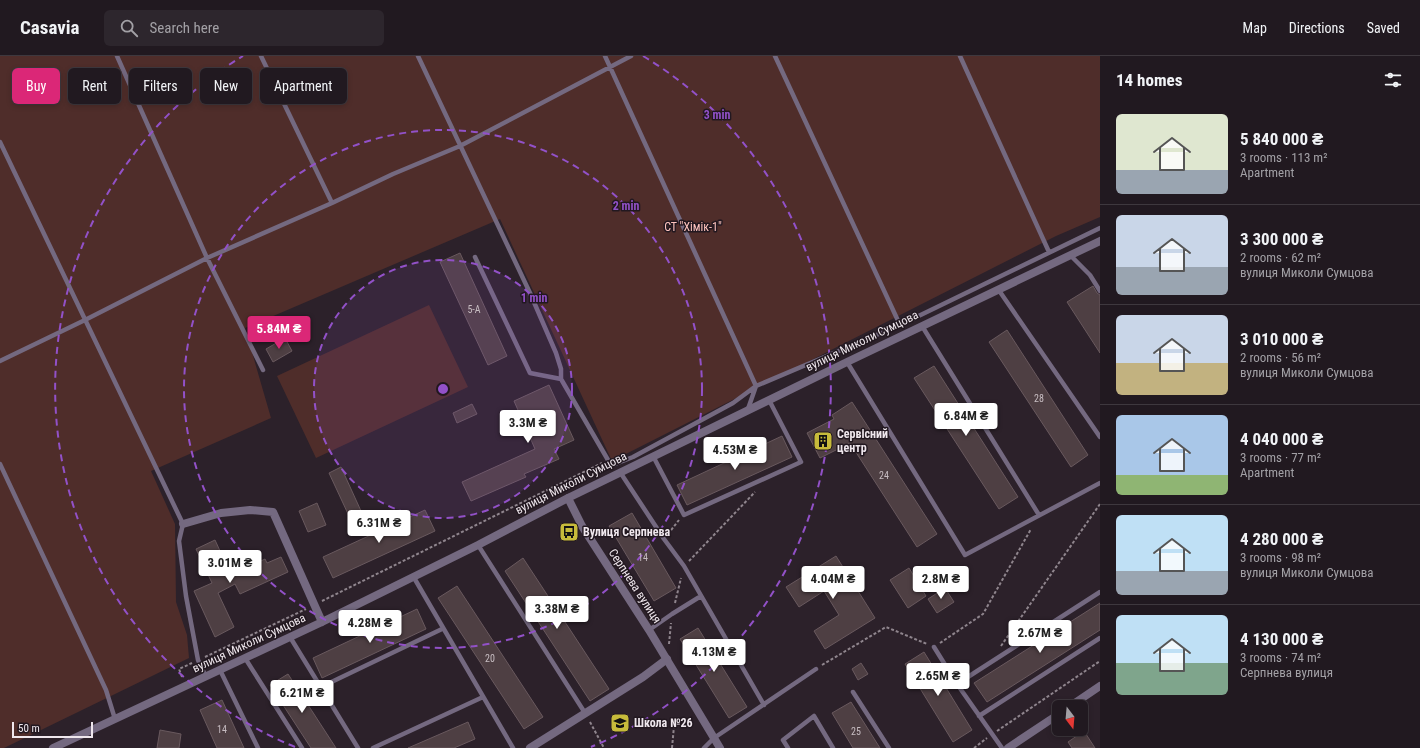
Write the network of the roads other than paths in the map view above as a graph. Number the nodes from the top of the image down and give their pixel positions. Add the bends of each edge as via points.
1 (117, 56) edge
2 (261, 56) edge
3 (418, 56) edge
4 (605, 56) edge
5 (631, 56) edge
6 (775, 56) edge
7 (960, 56) edge
8 (610, 66) junction
9 (0, 142) edge
10 (460, 146) junction
11 (332, 203) junction
12 (1100, 228) edge
13 (1100, 241) edge
14 (1049, 252) junction
15 (1070, 255) junction
16 (475, 257) dead end
17 (207, 258) junction
18 (998, 289) junction
19 (1100, 291) edge
20 (85, 320) junction
21 (900, 325) junction
22 (922, 326) junction
23 (0, 361) edge
24 (847, 362) junction
25 (263, 370) dead end
26 (561, 379) junction
27 (756, 386) junction
28 (769, 400) junction
29 (748, 410) junction
30 (1100, 436) edge
31 (653, 456) junction
32 (0, 464) edge
33 (610, 466) junction
34 (616, 474) junction
35 (1100, 483) edge
36 (568, 498) junction
37 (1039, 515) junction
38 (183, 524) junction
39 (478, 545) junction
40 (413, 576) junction
41 (1100, 592) edge
42 (702, 596) junction
43 (322, 622) junction
44 (442, 629) junction
45 (649, 630) junction
46 (290, 637) junction
47 (1100, 638) edge
48 (934, 647) road end
49 (245, 658) junction
50 (667, 659) junction
51 (816, 669) road end
52 (220, 670) junction
53 (206, 676) junction
54 (957, 684) junction
55 (1100, 686) edge
56 (321, 687) junction
57 (853, 692) dead end
58 (483, 697) junction
59 (1079, 700) edge
60 (764, 705) junction
61 (585, 714) junction
62 (980, 716) junction
63 (115, 719) junction
64 (1052, 719) edge
65 (714, 738) junction
66 (53, 748) edge
67 (258, 748) edge
68 (302, 748) edge
69 (358, 748) edge
70 (373, 748) edge
71 (513, 748) edge
72 (530, 748) edge
73 (704, 748) edge
74 (720, 748) edge
75 (788, 748) edge
76 (834, 748) edge
77 (889, 748) edge
78 (1002, 748) edge
79 (1008, 748) edge

1 - 17 lane
2 - 11 lane
3 - 10 lane
4 - 8 lane
5 - 8 lane
6 - 21 lane
7 - 14 lane
8 - 10 lane
8 - 27 lane
9 - 20 lane
10 - 11 lane
10 - 26 lane via 530,293 561,369
11 - 17 lane
12 - 14 lane
13 - 15 street, вулиця Миколи Сумцова
14 - 21 lane
15 - 18 street, вулиця Миколи Сумцова
15 - 19 lane via 1090,275
16 - 26 lane via 530,373
17 - 20 lane
17 - 25 lane
18 - 22 street, вулиця Миколи Сумцова
18 - 30 lane
20 - 23 lane
20 - 38 lane
21 - 27 lane
22 - 24 street, вулиця Миколи Сумцова
22 - 37 lane
24 - 28 street, вулиця Миколи Сумцова
24 - 37 lane via 965,555
26 - 33 lane
27 - 29 lane
27 - 33 lane via 726,407 633,457
28 - 29 street, вулиця Миколи Сумцова
28 - 31 lane via 800,462 768,478 684,515
29 - 31 street, вулиця Миколи Сумцова
31 - 34 street, вулиця Миколи Сумцова
32 - 63 lane via 106,690
33 - 34 lane
34 - 36 street, вулиця Миколи Сумцова
34 - 42 lane via 684,566
35 - 37 lane
36 - 39 street, вулиця Миколи Сумцова
36 - 45 street, Серпнева вулиця via 582,526
38 - 43 street via 221,513 250,510 273,512
38 - 53 lane via 179,541 186,596 198,660
39 - 40 street, вулиця Миколи Сумцова
39 - 61 lane
40 - 43 street, вулиця Миколи Сумцова
40 - 44 lane
41 - 54 lane
42 - 45 lane
42 - 60 lane
43 - 46 street, вулиця Миколи Сумцова
44 - 56 lane
44 - 58 lane
45 - 50 street, Серпнева вулиця
46 - 49 street, вулиця Миколи Сумцова
46 - 56 lane
47 - 62 lane
48 - 54 lane
49 - 52 street, вулиця Миколи Сумцова
49 - 68 lane
50 - 61 street
50 - 65 street, Серпнева вулиця
51 - 60 lane
52 - 53 street, вулиця Миколи Сумцова
52 - 67 lane
53 - 63 street, вулиця Миколи Сумцова
54 - 62 lane
55 - 59 street
56 - 69 lane
57 - 77 lane
58 - 70 lane
58 - 71 lane
60 - 65 lane
61 - 72 street
62 - 78 lane
63 - 66 street, вулиця Миколи Сумцова
64 - 79 street
65 - 73 lane
65 - 74 street, Серпнева вулиця
75 - 76 lane via 783,740 814,716

